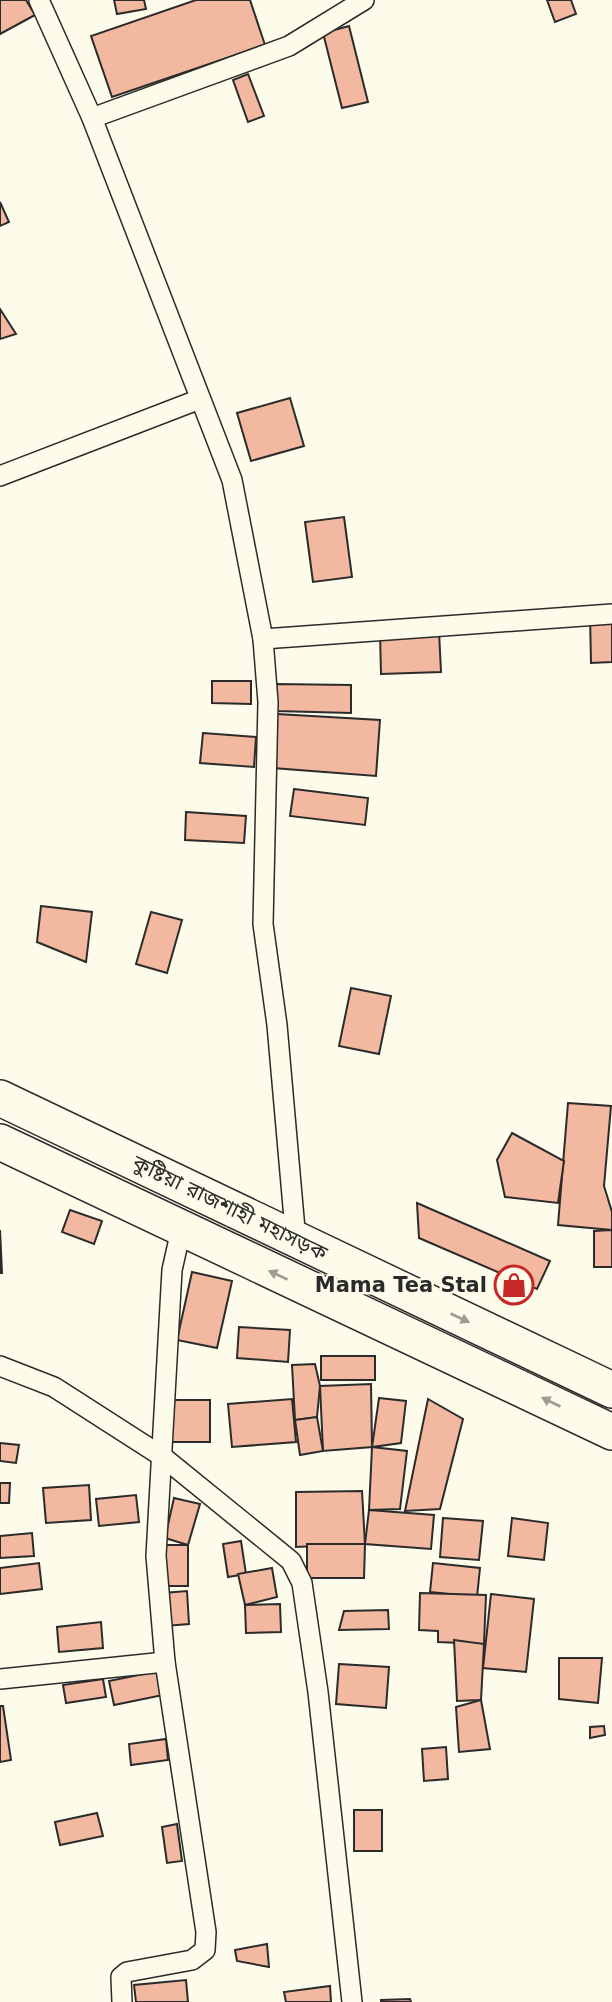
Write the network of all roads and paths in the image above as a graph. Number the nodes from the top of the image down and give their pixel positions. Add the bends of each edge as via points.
1 (39, 0) edge
2 (364, 0) edge
3 (92, 118) junction
4 (200, 399) junction
5 (0, 476) edge
6 (612, 614) edge
7 (263, 639) junction
8 (0, 1098) edge
9 (78, 1135) junction
10 (0, 1142) edge
11 (57, 1168) junction
12 (181, 1230) junction
13 (296, 1241) junction
14 (530, 1351) junction
15 (0, 1366) edge
16 (512, 1382) junction
17 (612, 1390) edge
18 (612, 1432) edge
19 (163, 1457) junction
20 (165, 1661) junction
21 (0, 1679) edge
22 (122, 2002) edge
23 (352, 2002) edge

1 - 3 street
2 - 3 street via 289,46
3 - 4 street
4 - 5 street
4 - 7 street via 232,480
6 - 7 street
7 - 13 street via 268,702 263,924
8 - 9 highway, কুষ্টিয়া রাজশাহী মহাসড়ক
9 - 11 highway
9 - 13 highway, কুষ্টিয়া রাজশাহী মহাসড়ক
10 - 11 highway, কুষ্টিয়া রাজশাহী মহাসড়ক
11 - 12 highway, কুষ্টিয়া রাজশাহী মহাসড়ক
16 -> 12 highway, কুষ্টিয়া রাজশাহী মহাসড়ক
12 - 19 street via 172,1270
13 -> 14 highway, কুষ্টিয়া রাজশাহী মহাসড়ক
14 - 16 highway
14 - 17 highway, কুষ্টিয়া রাজশাহী মহাসড়ক
15 - 19 street via 54,1387
18 -> 16 highway, কুষ্টিয়া রাজশাহী মহাসড়ক
19 - 20 street via 156,1556
19 - 23 street via 291,1561 302,1583
20 - 21 street
20 - 22 street via 205,1950 192,1960 127,1972 121,1977

